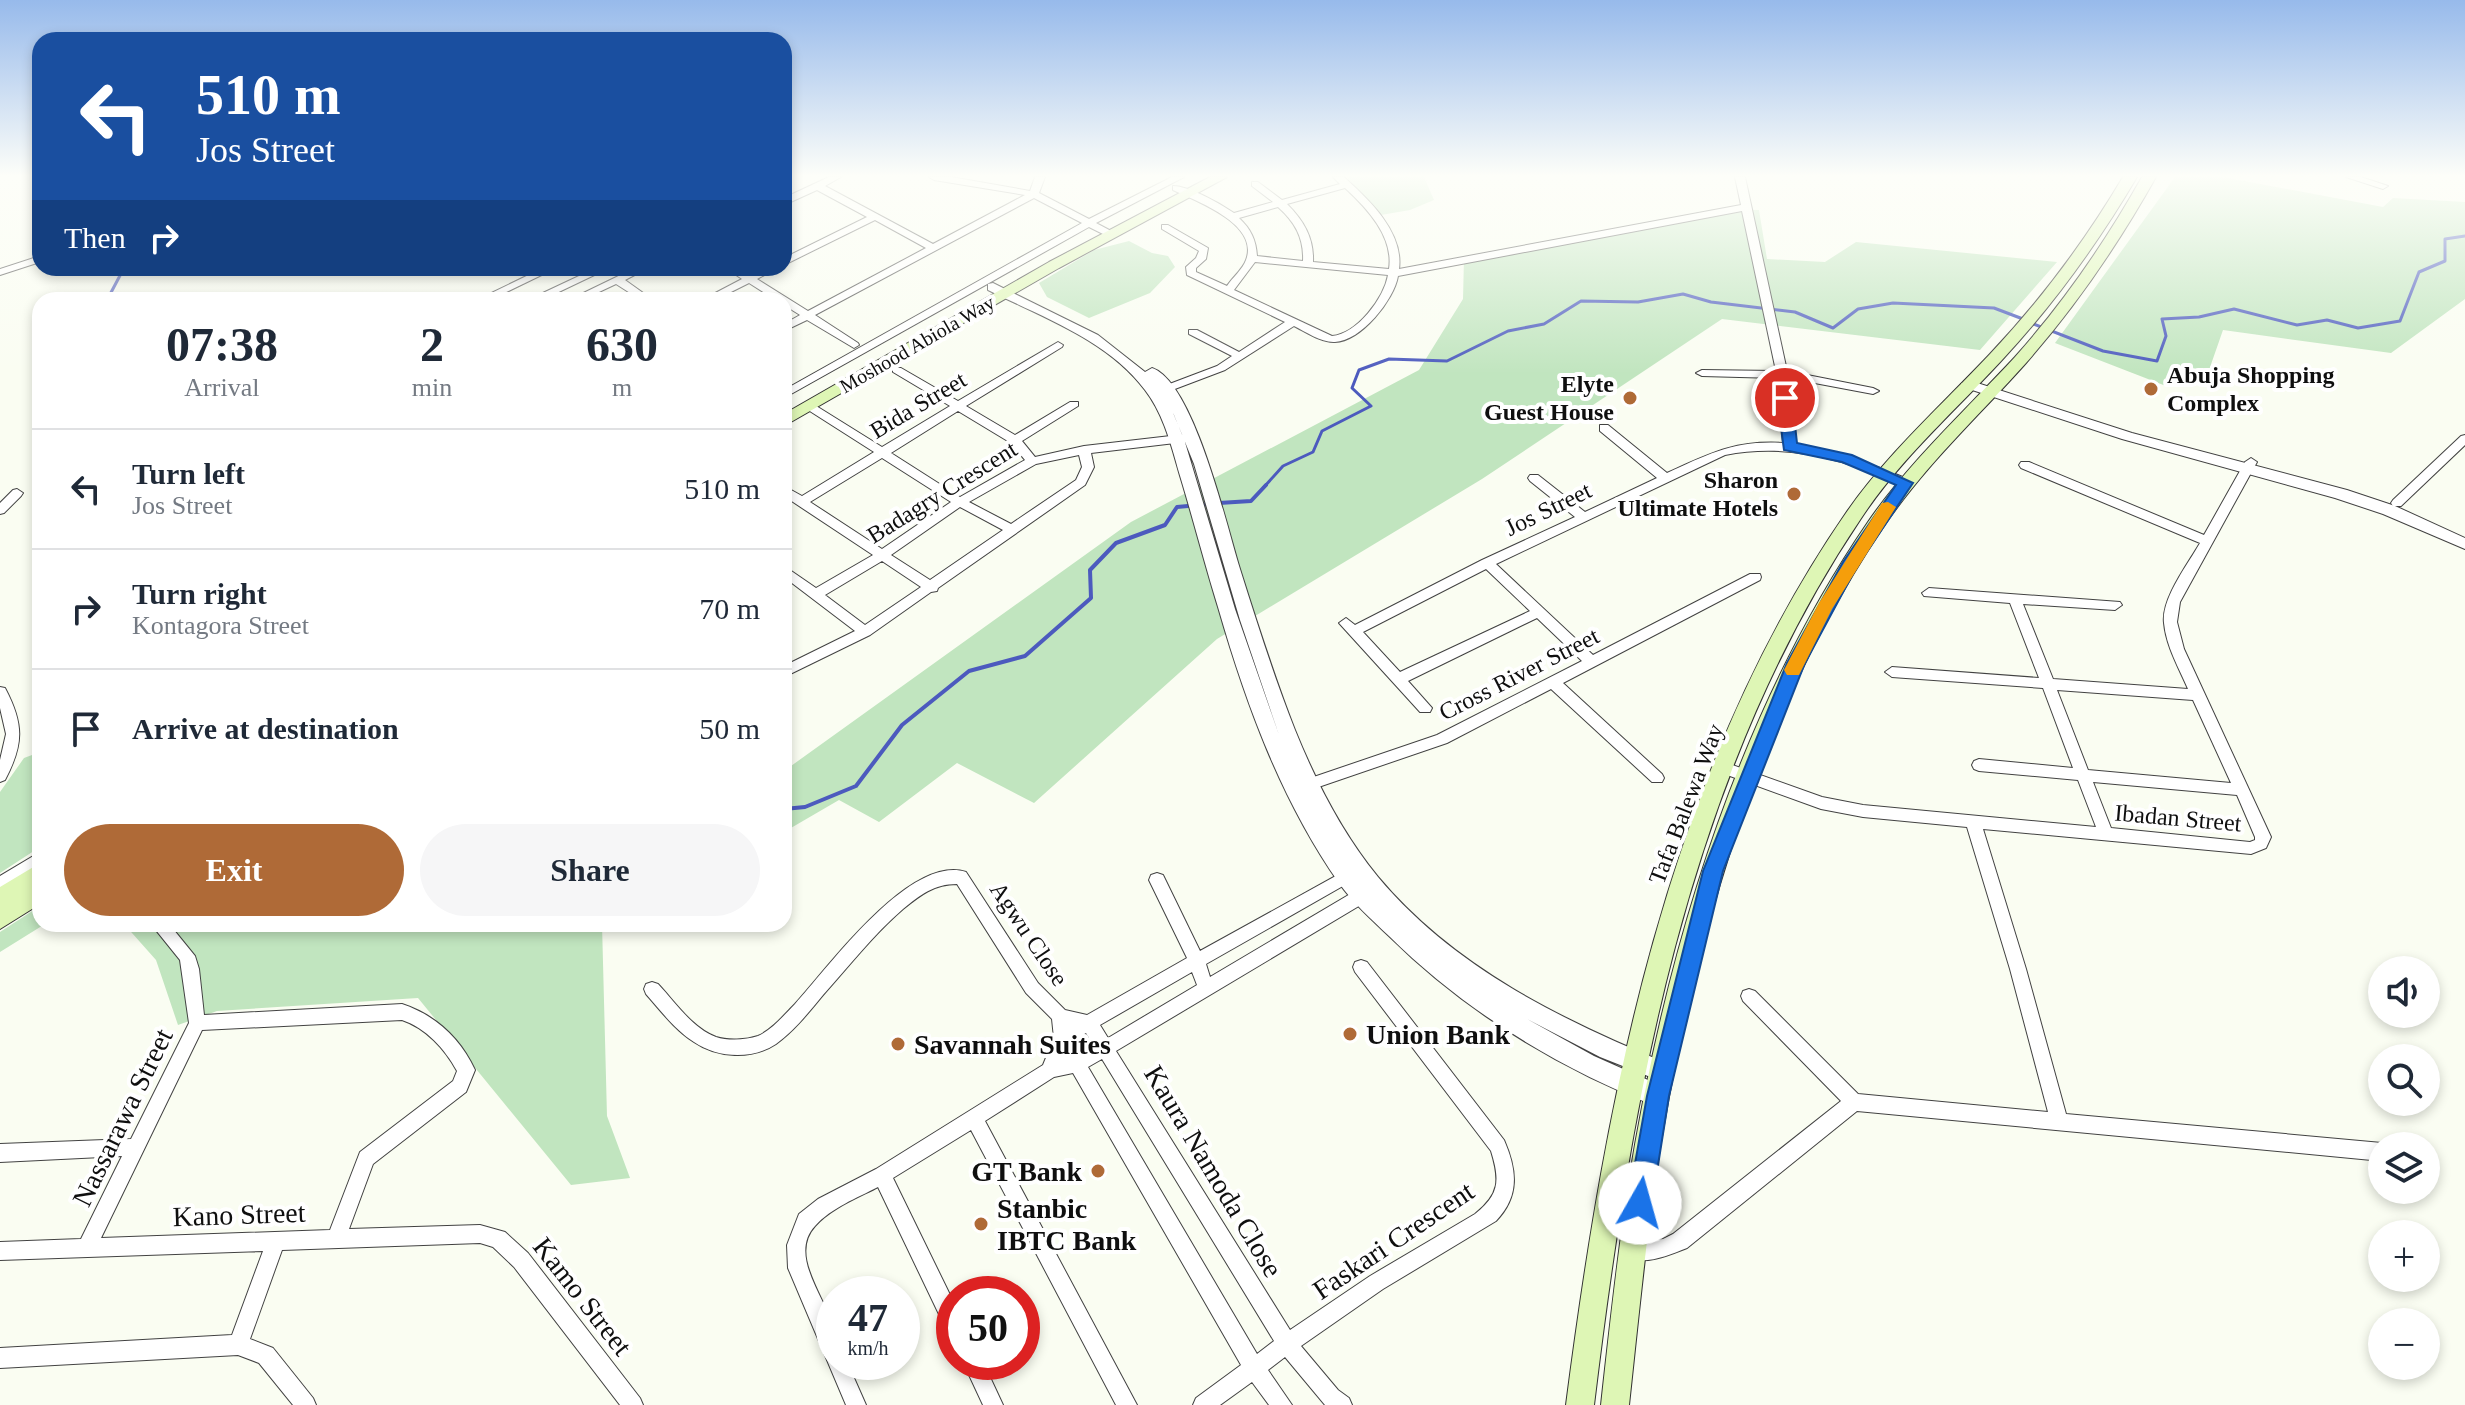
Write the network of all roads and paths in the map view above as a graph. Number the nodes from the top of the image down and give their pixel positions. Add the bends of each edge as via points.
1 (823, 243) edge
2 (923, 243) edge
3 (943, 243) edge
4 (1067, 243) edge
5 (1077, 243) edge
6 (1191, 243) edge
7 (1250, 243) edge
8 (1307, 243) edge
9 (1392, 243) edge
10 (1558, 243) edge
11 (1755, 243) edge
12 (2088, 243) edge
13 (2111, 243) edge
14 (933, 248) junction
15 (1054, 248) junction
16 (792, 258) edge
17 (1252, 259) junction
18 (32, 262) edge
19 (1308, 264) junction
20 (0, 272) edge
21 (1396, 273) junction
22 (533, 276) joint
23 (586, 276) edge
24 (626, 276) edge
25 (744, 276) edge
26 (755, 276) edge
27 (749, 279) junction
28 (617, 280) junction
29 (1004, 287) junction
30 (554, 290) junction
31 (1229, 290) junction
32 (499, 292) edge
33 (550, 292) edge
34 (558, 292) edge
35 (590, 292) edge
36 (636, 292) edge
37 (723, 292) edge
38 (771, 292) edge
39 (792, 305) edge
40 (809, 315) junction
41 (1294, 321) junction
42 (792, 324) edge
43 (1193, 332) dead end
44 (2025, 339) junction
45 (854, 345) dead end
46 (1058, 345) dead end
47 (1241, 357) junction
48 (897, 370) dead end
49 (1702, 373) dead end
50 (1782, 374) junction
51 (1981, 384) junction
52 (792, 391) edge
53 (1873, 391) dead end
54 (1161, 392) junction
55 (792, 403) edge
56 (1074, 404) dead end
57 (809, 406) junction
58 (958, 406) junction
59 (792, 416) edge
60 (1604, 428) dead end
61 (1185, 438) junction
62 (2465, 439) edge
63 (1015, 440) junction
64 (1789, 447) junction
65 (1084, 450) junction
66 (883, 452) junction
67 (1032, 461) junction
68 (2025, 465) dead end
69 (2249, 465) junction
70 (1664, 477) junction
71 (1534, 478) dead end
72 (1896, 478) junction
73 (17, 493) dead end
74 (792, 496) edge
75 (801, 502) junction
76 (960, 502) junction
77 (2397, 503) junction
78 (0, 510) edge
79 (1583, 517) junction
80 (1012, 530) junction
81 (2465, 533) edge
82 (2207, 541) junction
83 (2465, 544) edge
84 (880, 556) junction
85 (1487, 563) junction
86 (792, 576) edge
87 (1755, 577) dead end
88 (932, 588) junction
89 (1929, 593) dead end
90 (816, 594) junction
91 (2015, 599) junction
92 (2115, 605) dead end
93 (1539, 612) junction
94 (865, 632) junction
95 (1591, 661) junction
96 (792, 668) edge
97 (1892, 672) dead end
98 (1399, 679) junction
99 (1552, 681) junction
100 (2049, 683) junction
101 (0, 692) edge
102 (2199, 695) junction
103 (1425, 708) dead end
104 (1979, 765) dead end
105 (1724, 768) junction
106 (2084, 774) junction
107 (0, 776) edge
108 (1657, 778) dead end
109 (1749, 778) junction
110 (1301, 787) junction
111 (2242, 790) junction
112 (1973, 822) junction
113 (2106, 834) junction
114 (32, 863) edge
115 (1352, 873) junction
116 (32, 877) edge
117 (1157, 880) dead end
118 (0, 884) edge
119 (1368, 892) junction
120 (32, 897) edge
121 (0, 899) edge
122 (0, 919) edge
123 (166, 932) edge
124 (1197, 961) junction
125 (1361, 967) dead end
126 (652, 989) dead end
127 (1206, 989) junction
128 (1749, 996) dead end
129 (1060, 1016) junction
130 (197, 1023) junction
131 (1089, 1023) junction
132 (1062, 1038) junction
133 (1106, 1048) junction
134 (1634, 1061) junction
135 (1077, 1064) junction
136 (1050, 1070) junction
137 (1663, 1072) junction
138 (1629, 1083) junction
139 (1658, 1096) junction
140 (1854, 1102) junction
141 (974, 1118) junction
142 (2059, 1121) junction
143 (136, 1147) junction
144 (2368, 1151) edge
145 (0, 1153) edge
146 (882, 1175) junction
147 (480, 1234) joint
148 (336, 1239) junction
149 (276, 1241) junction
150 (87, 1247) junction
151 (0, 1251) edge
152 (1635, 1251) junction
153 (936, 1287) edge
154 (816, 1311) edge
155 (238, 1345) junction
156 (1288, 1345) junction
157 (0, 1358) edge
158 (1254, 1369) junction
159 (845, 1380) edge
160 (981, 1380) edge
161 (306, 1405) edge
162 (633, 1405) edge
163 (856, 1405) edge
164 (993, 1405) edge
165 (1127, 1405) edge
166 (1203, 1405) edge
167 (1282, 1405) edge
168 (1342, 1405) edge
169 (1580, 1405) edge
170 (1615, 1405) edge

1 - 16 street
2 - 14 street
3 - 14 street
4 - 15 main road, Moshood Abiola Way
5 - 29 main road, Moshood Abiola Way
6 - 31 street via 1204,250 1191,273
7 - 17 street
8 - 19 street
9 - 21 street
10 - 21 street
11 - 50 street
12 - 44 main road, Tafa Balewa Way via 2038,310
13 - 44 main road, Tafa Balewa Way via 2057,316
14 - 40 street
15 - 29 main road, Moshood Abiola Way
15 - 52 street
17 - 19 street
17 - 31 street
18 - 20 street
19 - 21 street
21 - 41 street via 1382,303 1344,338 1330,339
22 - 30 street
22 - 32 street
23 - 30 street
24 - 28 street
25 - 27 street
26 - 27 street
27 - 37 street
27 - 38 street
28 - 35 street
28 - 36 street
29 - 54 street via 1095,340
29 - 55 main road, Moshood Abiola Way
29 - 57 main road, Moshood Abiola Way
30 - 33 street
30 - 34 street
31 - 41 street
39 - 40 street
40 - 42 street
40 - 45 street
41 - 47 street
43 - 47 street
44 - 51 main road, Tafa Balewa Way
46 - 58 street, Bida Street
47 - 54 street
48 - 58 street
49 - 50 street
50 - 53 street
50 - 64 street
51 - 69 street via 2127,436
51 - 72 main road, Tafa Balewa Way
54 - 61 street
56 - 63 street
57 - 59 main road, Moshood Abiola Way
57 - 66 street
58 - 63 street
58 - 66 street, Bida Street
60 - 70 street
61 - 65 street, Badagry Crescent
61 - 110 street via 1268,731
62 - 77 street
63 - 67 street
64 - 70 street, Jos Street via 1740,447
64 - 72 street, Jos Street via 1846,458
65 - 67 street, Badagry Crescent
65 - 80 street via 1088,467 1081,482
66 - 75 street, Bida Street
66 - 76 street
67 - 76 street, Badagry Crescent
68 - 82 street
69 - 77 street
69 - 82 street, Ibadan Street
69 - 83 street via 2365,502
70 - 79 street, Jos Street
71 - 79 street
72 - 105 main road, Tafa Balewa Way via 1852,518 1774,653
72 - 109 main road, Tafa Balewa Way via 1796,663
73 - 78 street
74 - 75 street
75 - 84 street
76 - 80 street
76 - 84 street, Badagry Crescent
77 - 81 street
79 - 85 street, Jos Street
80 - 88 street
82 - 102 street, Ibadan Street via 2173,602 2170,622
84 - 88 street
84 - 90 street, Badagry Crescent
85 - 93 street
85 - 98 street, Jos Street via 1350,627
86 - 90 street
87 - 95 street, Cross River Street
88 - 94 street
89 - 91 street
90 - 94 street
91 - 92 street
91 - 100 street
93 - 95 street
93 - 98 street
94 - 96 street
95 - 99 street, Cross River Street
97 - 100 street
98 - 103 street
99 - 108 street
99 - 110 street, Cross River Street via 1442,739
100 - 102 street
100 - 106 street
101 - 107 street via 15,733
102 - 111 street, Ibadan Street
104 - 106 street
105 - 109 street, Ibadan Street
105 - 134 main road, Tafa Balewa Way via 1668,927
106 - 111 street
106 - 113 street
109 - 112 street, Ibadan Street via 1821,803
109 - 137 main road, Tafa Balewa Way via 1713,871
110 - 115 street
111 - 113 street, Ibadan Street via 2263,837 2251,848
112 - 113 street, Ibadan Street
112 - 142 street
114 - 118 street
115 - 119 street
115 - 124 street
116 - 121 main road
117 - 124 street
119 - 127 street
119 - 134 street via 1489,988 1565,1032
119 - 138 street via 1432,964 1485,1007
120 - 122 main road
123 - 130 street, Nassarawa Street via 187,956
124 - 127 street
124 - 131 street
125 - 156 street, Faskari Crescent via 1498,1146 1506,1184 1501,1201 1479,1222 1393,1270
126 - 129 street, Agwu Close via 692,1032 716,1044 762,1043 907,896 943,874 961,877 1032,988
127 - 133 street
128 - 140 street
129 - 131 street
129 - 132 street
130 - 143 street, Nassarawa Street
130 - 148 street via 402,1012 423,1019 462,1061 466,1070 460,1086 366,1158
131 - 132 street
131 - 133 street, Kaura Namoda Close
132 - 135 street
132 - 136 street
133 - 135 street
133 - 156 street, Kaura Namoda Close
134 - 137 street
134 - 138 main road, Tafa Balewa Way
135 - 136 street
135 - 158 street
136 - 141 street
137 - 139 main road, Tafa Balewa Way
138 - 139 street
138 - 169 main road, Tafa Balewa Way
139 - 152 main road, Tafa Balewa Way
140 - 142 street
140 - 152 street via 1680,1241
141 - 146 street
141 - 165 street
142 - 144 street
143 - 145 street
143 - 150 street, Nassarawa Street
146 - 153 street
146 - 154 street via 806,1221 796,1245 798,1268
147 - 148 street, Kano Street
147 - 162 street, Kamo Street via 498,1239 521,1260
148 - 149 street, Kano Street
149 - 150 street, Kano Street
149 - 155 street
150 - 151 street, Kano Street
152 - 170 main road, Tafa Balewa Way
155 - 157 street
155 - 161 street via 266,1355
156 - 158 street, Faskari Crescent
156 - 168 street, Kaura Namoda Close
158 - 166 street, Faskari Crescent
158 - 167 street
159 - 163 street
160 - 164 street

